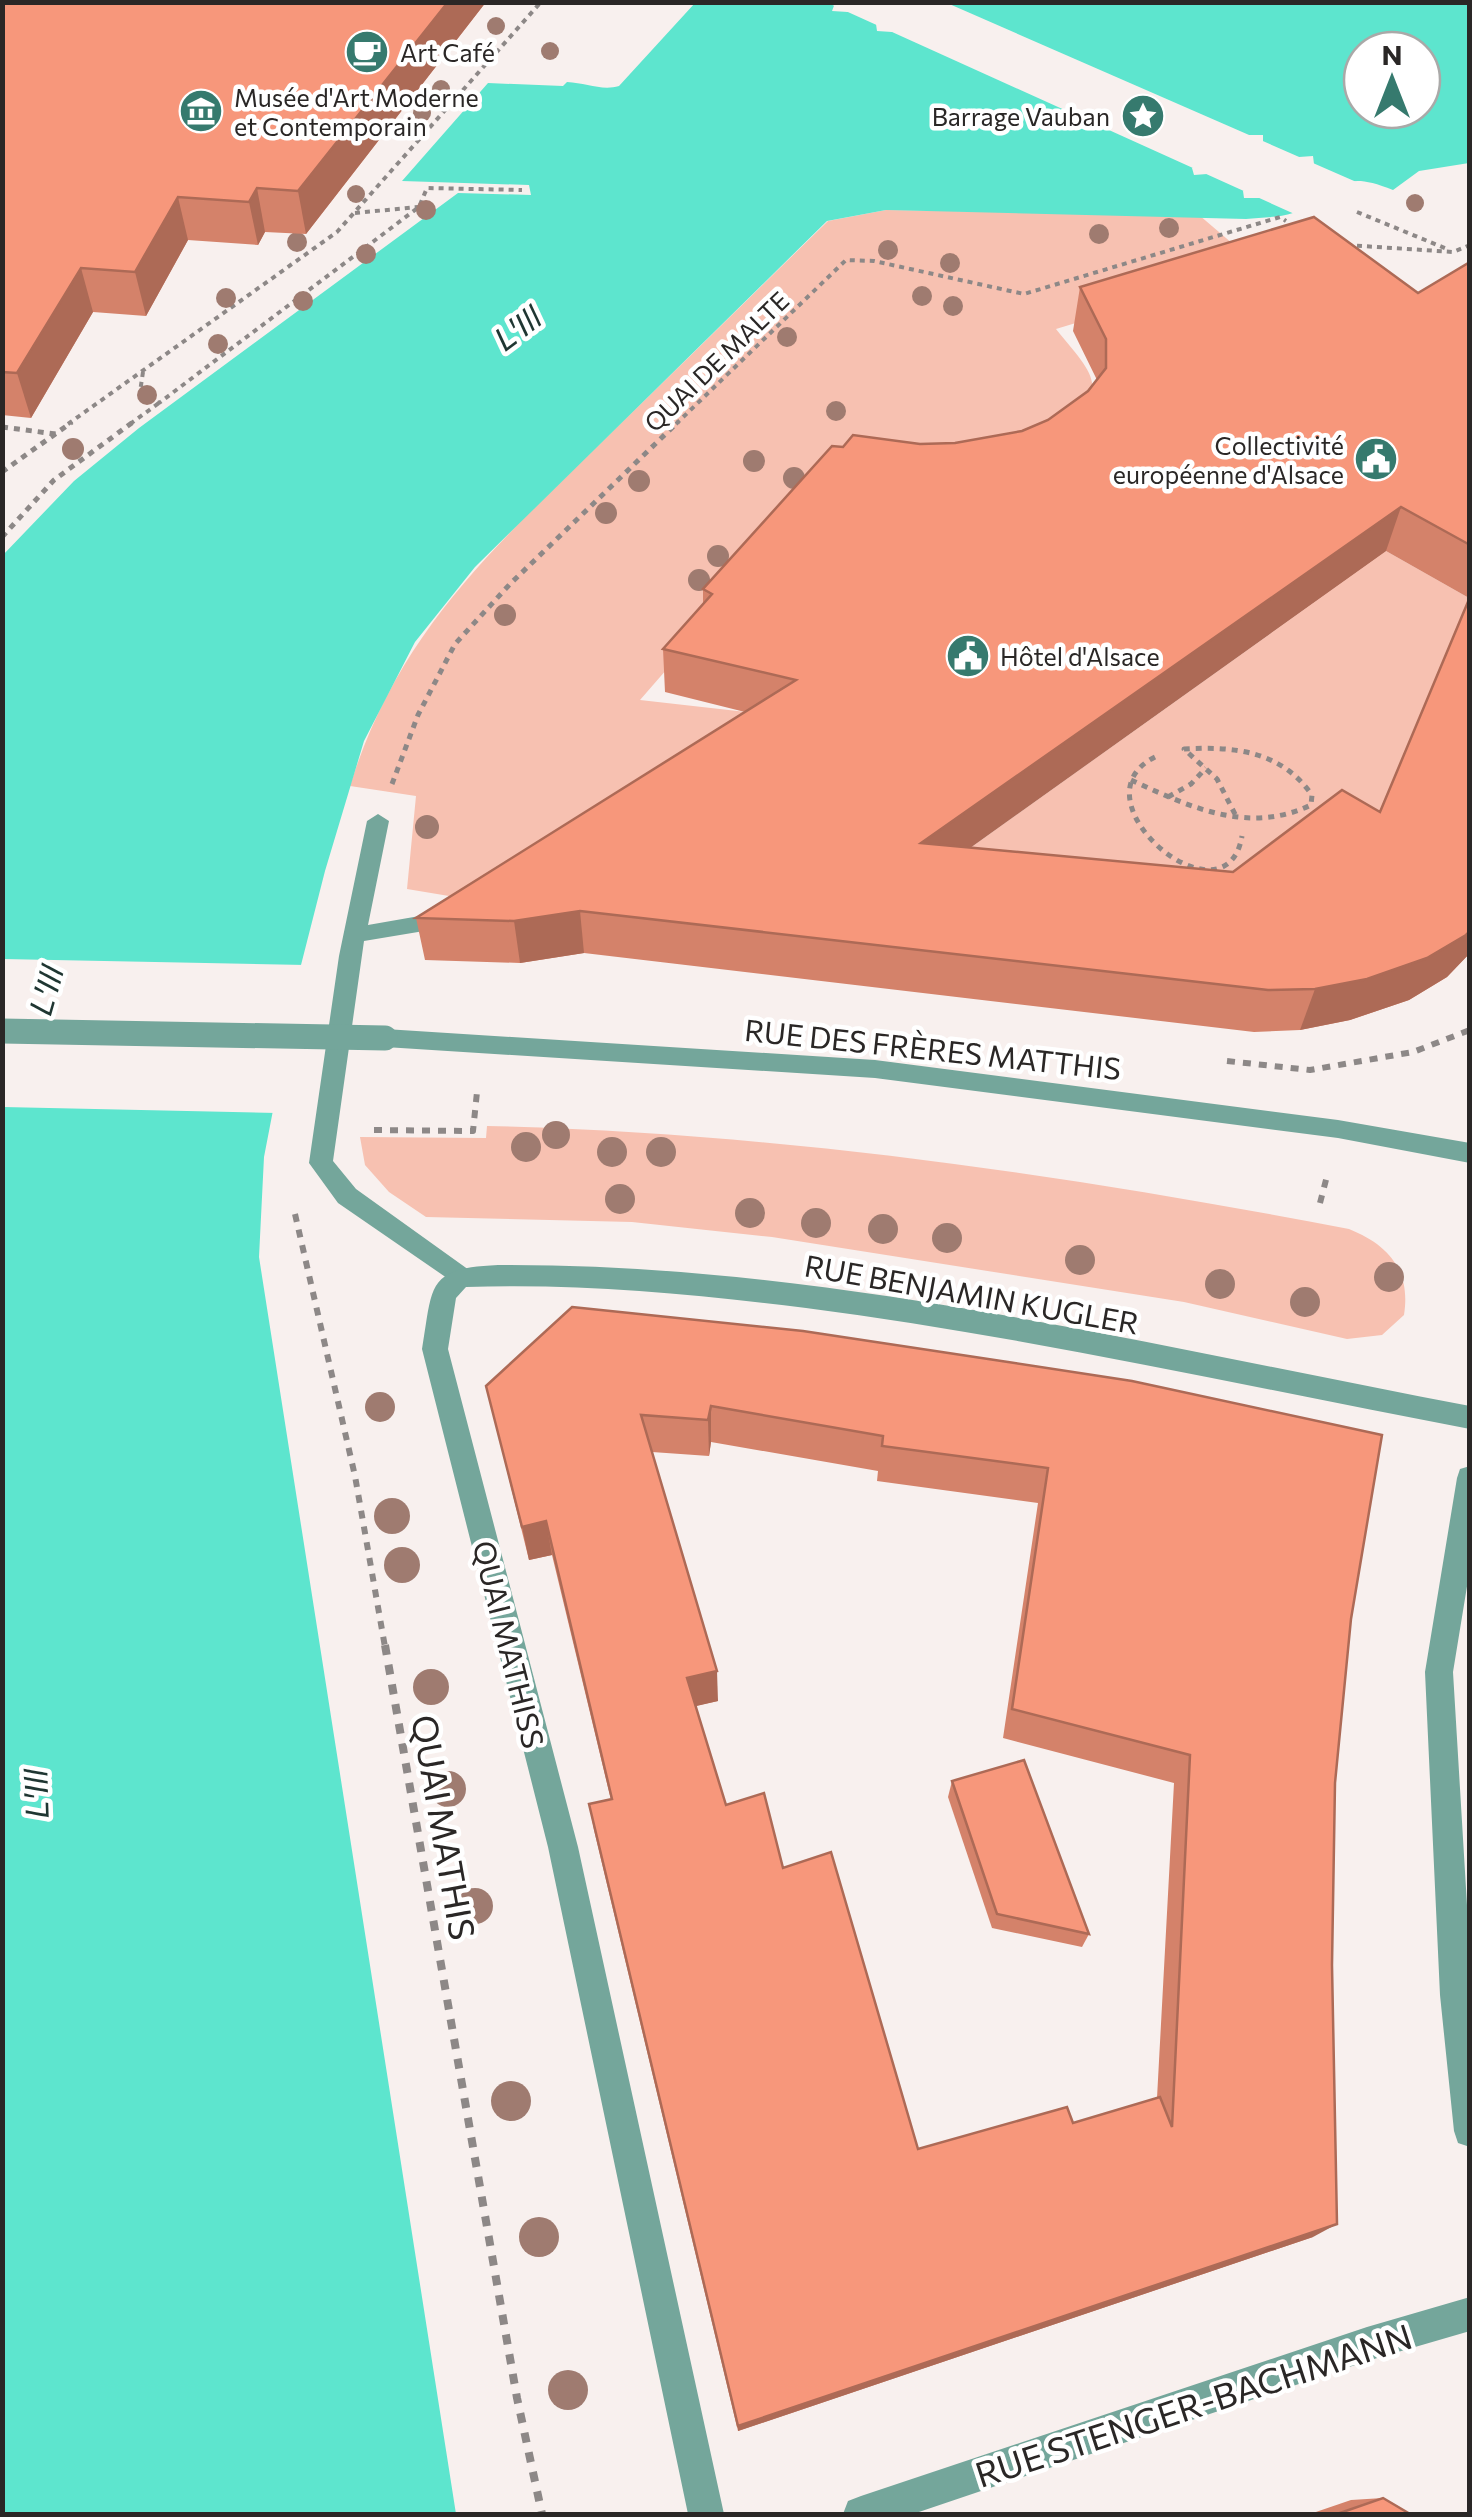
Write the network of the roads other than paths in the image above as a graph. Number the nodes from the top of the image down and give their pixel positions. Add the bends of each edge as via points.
1 (378, 821) road end
2 (450, 919) edge
3 (354, 935) junction
4 (2, 1031) edge
5 (1470, 1153) edge
6 (460, 1277) junction
7 (1470, 1418) edge
8 (1470, 1478) edge
9 (1470, 2131) edge
10 (1470, 2314) edge
11 (706, 2514) edge
12 (861, 2514) edge

1 - 3 street
2 - 3 street
3 - 6 street via 321,1163 347,1196
4 - 5 street, RUE DES FRÈRES MATTHIS, bridge via 386,1038 875,1068 1338,1129
6 - 7 street, RUE BENJAMIN KUGLER via 636,1278 954,1317
6 - 11 street, QUAI MATHISS via 444,1294 435,1350 562,1847
8 - 9 street via 1439,1672
10 - 12 street, RUE STENGER-BACHMANN

